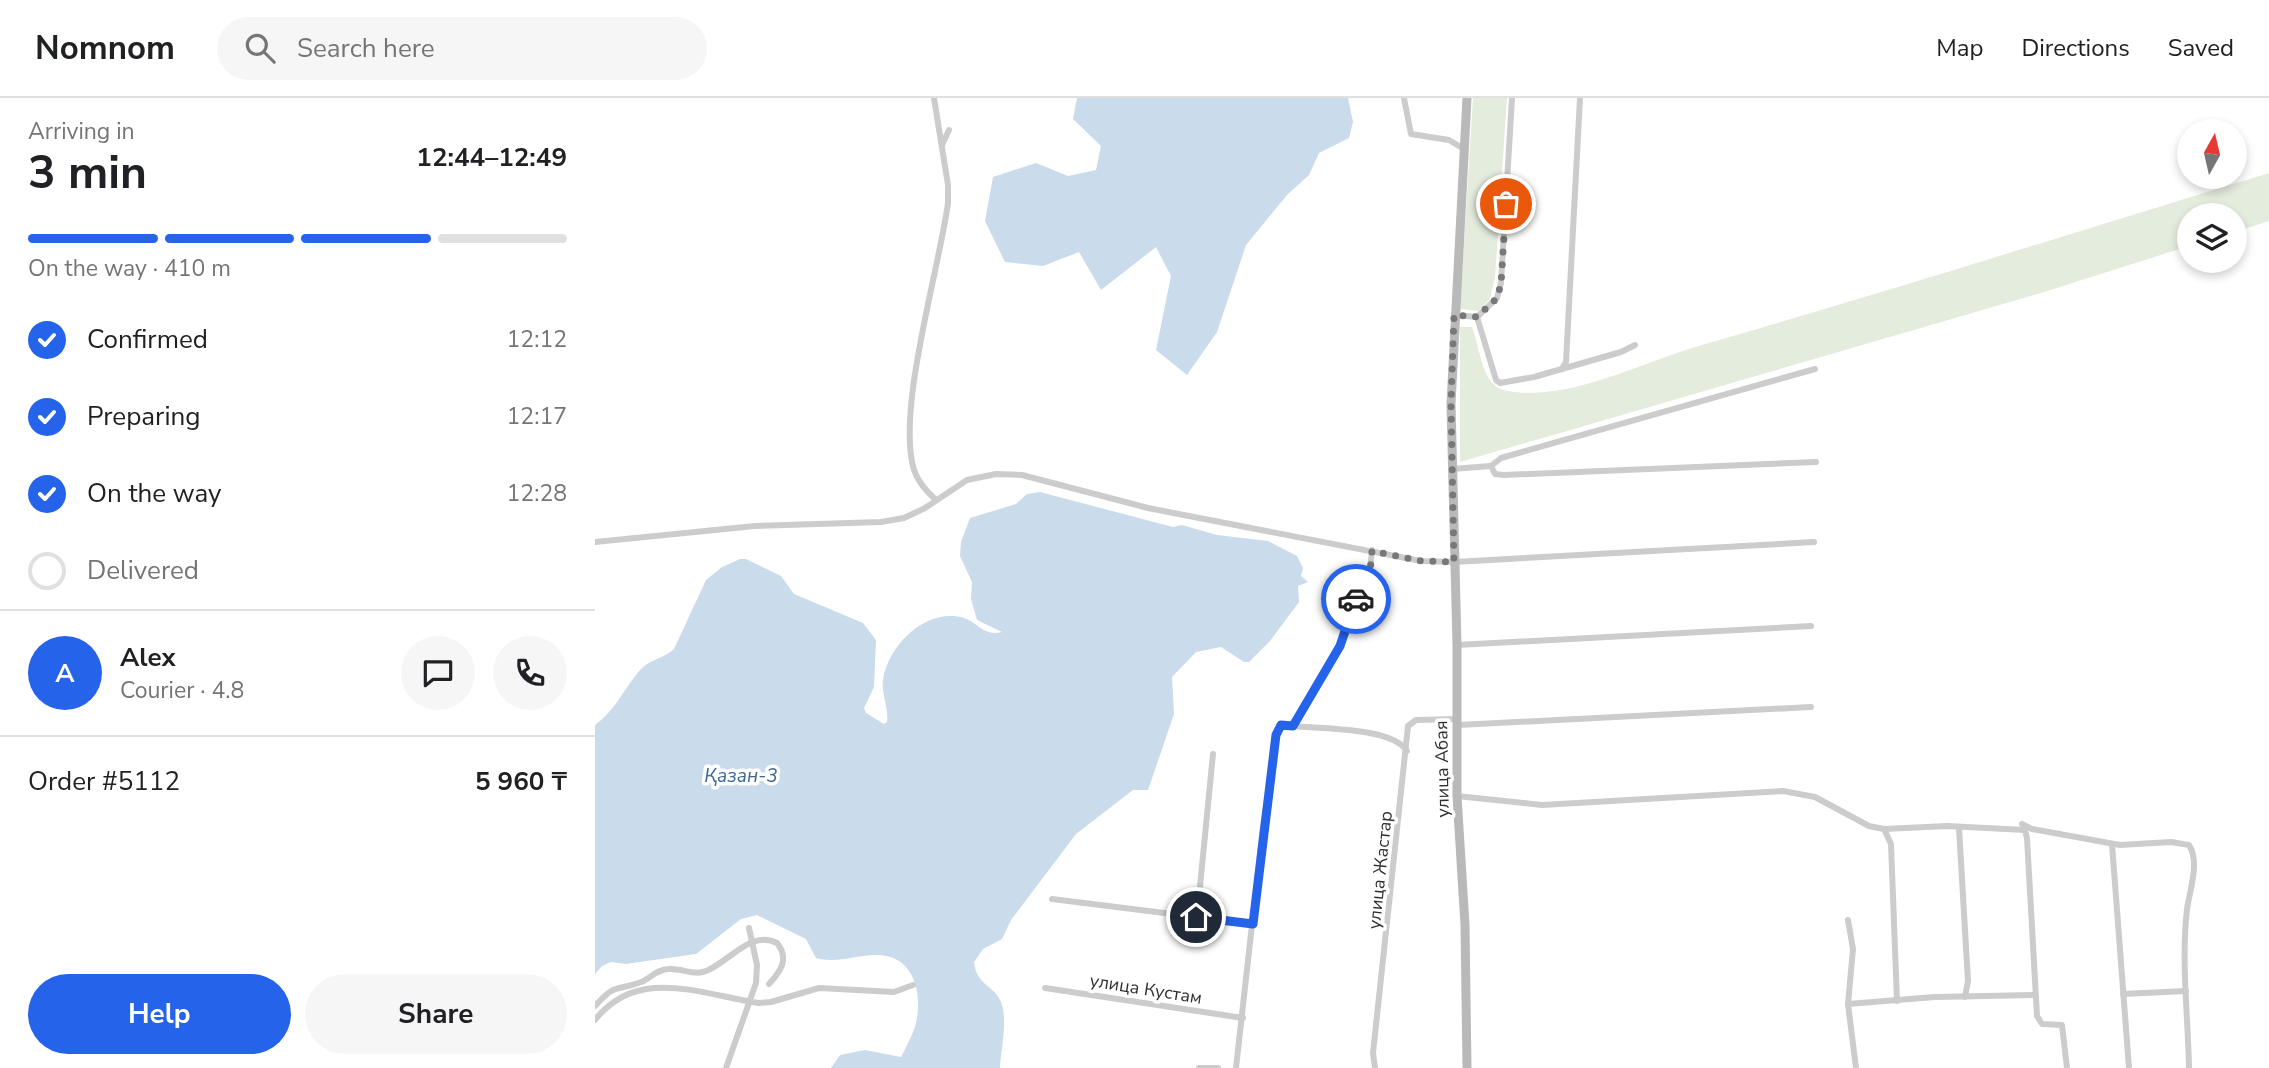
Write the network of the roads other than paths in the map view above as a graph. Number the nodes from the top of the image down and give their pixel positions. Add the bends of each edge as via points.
1 (934, 98) edge
2 (1404, 98) edge
3 (1467, 98) edge
4 (1512, 98) edge
5 (1580, 98) edge
6 (949, 130) dead end
7 (942, 145) junction
8 (1464, 149) junction
9 (1454, 315) junction
10 (1477, 317) junction
11 (1635, 345) dead end
12 (1563, 367) junction
13 (1815, 369) dead end
14 (1816, 462) dead end
15 (1491, 466) junction
16 (1452, 469) junction
17 (936, 500) junction
18 (595, 542) edge
19 (1814, 542) dead end
20 (1372, 551) junction
21 (1454, 562) junction
22 (1811, 626) dead end
23 (1457, 645) junction
24 (1811, 707) dead end
25 (1457, 722) junction
26 (1293, 726) junction
27 (1406, 751) junction
28 (1213, 754) dead end
29 (1457, 796) junction
30 (1959, 828) junction
31 (1884, 829) junction
32 (2025, 830) junction
33 (2111, 843) junction
34 (1052, 900) dead end
35 (1196, 917) junction
36 (1848, 920) dead end
37 (1253, 924) junction
38 (749, 928) dead end
39 (752, 944) junction
40 (769, 984) dead end
41 (913, 985) dead end
42 (1045, 988) dead end
43 (2186, 992) junction
44 (2123, 994) junction
45 (2035, 995) junction
46 (1965, 997) junction
47 (748, 1001) junction
48 (1897, 1001) junction
49 (1848, 1004) junction
50 (595, 1006) edge
51 (1243, 1018) junction
52 (595, 1020) edge
53 (726, 1068) edge
54 (1199, 1068) edge
55 (1219, 1068) edge
56 (1236, 1068) edge
57 (1375, 1068) edge
58 (1467, 1068) edge
59 (1856, 1068) edge
60 (2067, 1068) edge
61 (2129, 1068) edge
62 (2189, 1068) edge

1 - 7 street
2 - 8 street via 1412,134 1449,140
3 - 8 main road, улица Абая
4 - 10 street via 1501,284 1497,298
5 - 12 street
6 - 7 street
7 - 17 street via 948,203 911,415 915,473
8 - 9 main road, улица Абая
9 - 10 street
9 - 16 main road, улица Абая
10 - 12 street via 1500,383
11 - 12 street
13 - 15 street via 1501,458
14 - 15 street via 1504,475 1495,474
15 - 16 street
16 - 21 main road, улица Абая
17 - 18 street via 904,518 881,522 755,526
17 - 20 street via 977,476 1023,475 1148,508
19 - 21 street
20 - 21 street
20 - 26 street via 1372,565 1358,591 1344,637
21 - 23 main road, улица Абая
22 - 23 street
23 - 25 main road, улица Абая
24 - 25 street
25 - 27 street, улица Жастар via 1412,722
25 - 29 main road, улица Абая
26 - 27 street via 1389,737
26 - 37 street via 1281,725 1276,735
27 - 57 street, улица Жастар
28 - 35 street
29 - 31 street via 1542,805 1783,791 1815,797 1869,826
29 - 58 main road, улица Абая
30 - 31 street
30 - 32 street
30 - 46 street via 1968,981
31 - 48 street via 1891,844
32 - 33 street via 2022,824
32 - 45 street
33 - 43 street via 2171,842 2192,849
33 - 44 street
34 - 35 street
35 - 37 street
36 - 49 street via 1853,949
37 - 51 street
38 - 39 street
39 - 40 street via 771,940 782,948 782,966
39 - 47 street via 756,983
39 - 50 street via 702,973 668,969 638,984 614,988
41 - 47 street via 894,992 819,988 771,1002
42 - 51 street, улица Кустам
43 - 44 street
43 - 62 street
44 - 61 street
45 - 46 street
45 - 60 street via 2039,1023 2062,1025
46 - 48 street
47 - 52 street via 654,986 615,999
47 - 53 street
48 - 49 street
49 - 59 street
51 - 56 street
54 - 55 street

